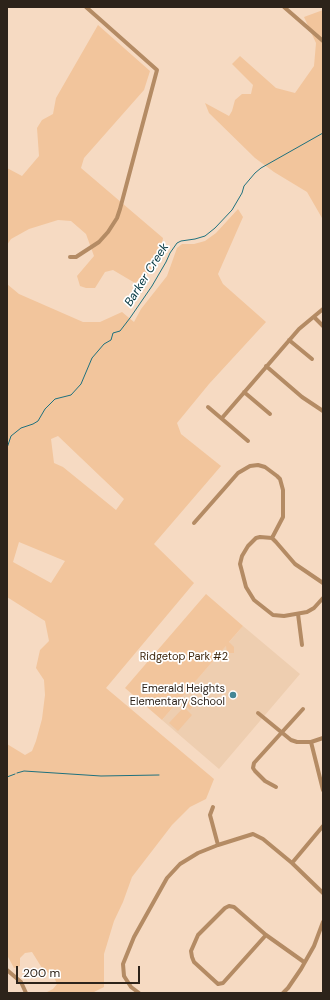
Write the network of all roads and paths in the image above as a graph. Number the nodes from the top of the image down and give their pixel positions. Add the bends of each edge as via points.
1 (86, 7) edge
2 (284, 7) edge
3 (323, 41) edge
4 (70, 257) dead end
5 (323, 309) edge
6 (314, 317) junction
7 (323, 326) edge
8 (289, 340) junction
9 (312, 359) dead end
10 (266, 366) junction
11 (244, 392) junction
12 (208, 407) dead end
13 (323, 411) edge
14 (270, 414) dead end
15 (222, 418) junction
16 (248, 441) dead end
17 (194, 523) dead end
18 (272, 538) junction
19 (323, 583) edge
20 (323, 598) edge
21 (298, 614) junction
22 (302, 644) dead end
23 (303, 709) dead end
24 (258, 713) dead end
25 (281, 732) junction
26 (323, 738) edge
27 (310, 742) junction
28 (276, 787) dead end
29 (323, 790) edge
30 (213, 807) dead end
31 (323, 826) edge
32 (218, 845) junction
33 (292, 863) junction
34 (323, 893) edge
35 (323, 922) edge
36 (266, 935) junction
37 (304, 962) junction
38 (7, 970) edge
39 (26, 993) edge
40 (139, 993) edge
41 (283, 993) edge

1 - 4 street via 157,70 117,218 99,242 76,257
2 - 3 street
5 - 6 street
6 - 7 street
6 - 8 street
8 - 9 street
8 - 10 street
10 - 11 street
10 - 13 street via 302,397
11 - 14 street
11 - 15 street
12 - 15 street
15 - 16 street
17 - 18 street via 238,473 250,466 258,465 271,470 280,479 283,490 284,517
18 - 19 street via 295,564
18 - 21 street via 260,537 248,546 240,564 244,582 254,600 269,613 277,616
20 - 21 street via 314,608
21 - 22 street
23 - 25 street
24 - 25 street
25 - 27 street via 291,740
25 - 28 street via 254,763 253,768
26 - 27 street
27 - 29 street
30 - 32 street via 210,815
31 - 33 street
32 - 33 street via 253,834
32 - 40 street via 180,864 167,878 134,937 123,964 124,976 131,987
33 - 34 street
35 - 37 street via 314,946
36 - 36 street via 234,907 228,906 198,935 191,951 192,957 194,962 218,984 223,984
36 - 37 street
37 - 41 street
38 - 39 street via 21,982

